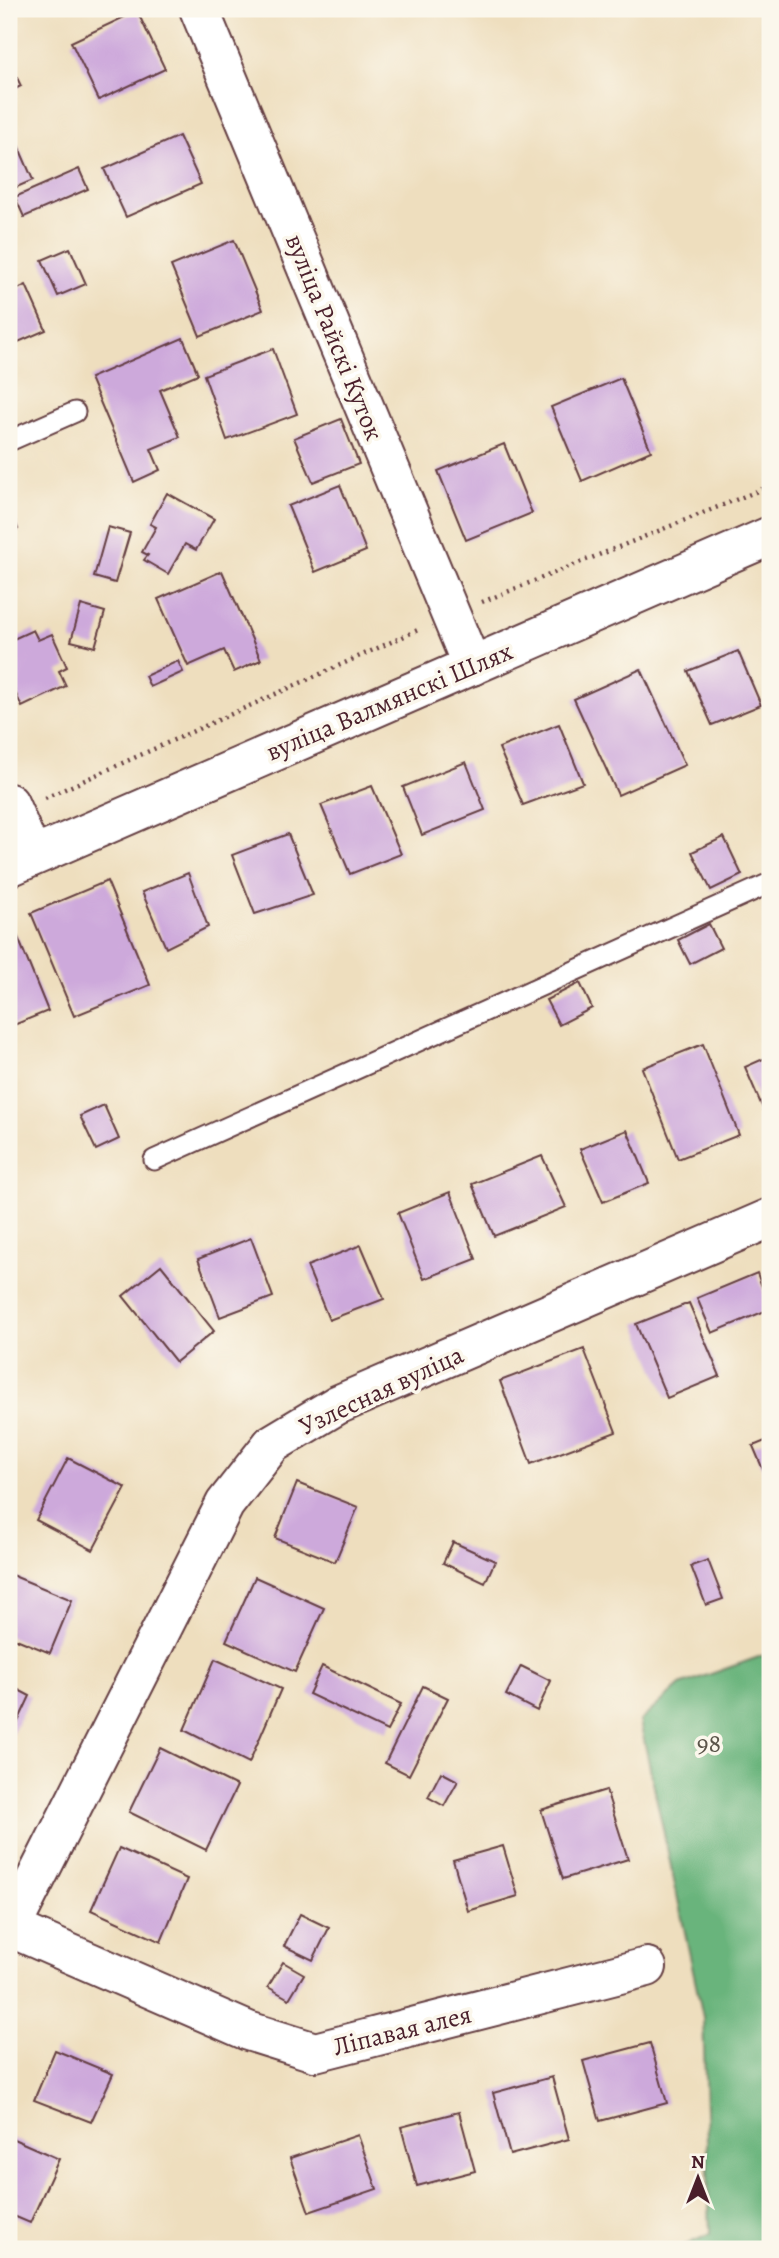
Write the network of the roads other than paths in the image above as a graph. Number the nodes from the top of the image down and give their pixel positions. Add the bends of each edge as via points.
1 (199, 9) edge
2 (75, 412) dead end
3 (9, 440) edge
4 (770, 536) edge
5 (472, 666) junction
6 (11, 807) edge
7 (20, 861) edge
8 (770, 883) edge
9 (154, 1160) dead end
10 (770, 1219) edge
11 (9, 1929) edge
12 (648, 1967) dead end

1 - 5 street, вуліца Райскі Куток
2 - 3 lane
4 - 5 street, вуліца Валмянскі Шлях
5 - 7 street, вуліца Валмянскі Шлях
6 - 7 street
8 - 9 lane
10 - 11 street, Узлесная вуліца via 337,1405 272,1444 225,1504
11 - 12 street, Ліпавая алея via 248,2031 315,2052

